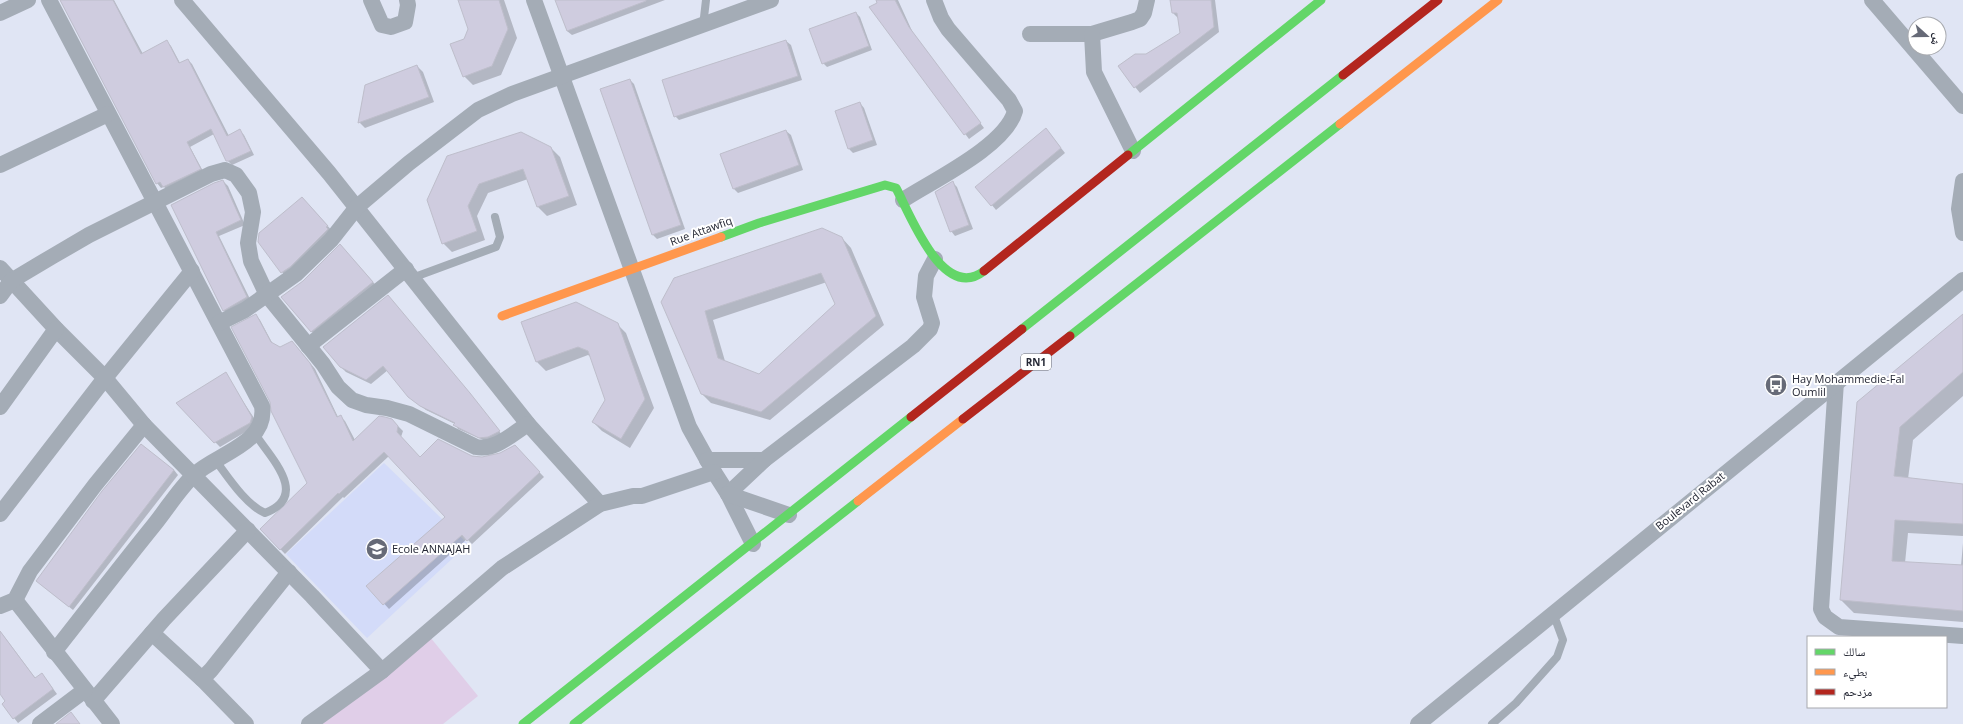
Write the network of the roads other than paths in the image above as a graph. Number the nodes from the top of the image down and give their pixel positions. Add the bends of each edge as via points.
1 (28, 0) edge
2 (49, 0) edge
3 (182, 0) edge
4 (371, 0) edge
5 (407, 0) edge
6 (534, 0) edge
7 (706, 0) edge
8 (771, 0) edge
9 (934, 0) edge
10 (1147, 0) edge
11 (1321, 0) edge
12 (1438, 0) edge
13 (1498, 0) edge
14 (1872, 0) edge
15 (0, 13) edge
16 (703, 26) junction
17 (1030, 34) dead end
18 (1092, 34) junction
19 (562, 76) junction
20 (1963, 106) edge
21 (108, 114) junction
22 (1133, 152) junction
23 (0, 165) edge
24 (1963, 181) edge
25 (903, 200) junction
26 (154, 202) junction
27 (357, 207) junction
28 (495, 217) dead end
29 (1963, 233) edge
30 (935, 259) junction
31 (0, 268) edge
32 (633, 269) junction
33 (192, 271) junction
34 (409, 273) junction
35 (1963, 280) edge
36 (11, 281) junction
37 (0, 296) edge
38 (268, 296) junction
39 (502, 316) dead end
40 (219, 323) junction
41 (56, 329) junction
42 (308, 346) junction
43 (105, 378) junction
44 (1836, 382) junction
45 (0, 407) edge
46 (528, 424) junction
47 (144, 425) junction
48 (255, 434) junction
49 (764, 460) junction
50 (216, 461) junction
51 (710, 466) junction
52 (194, 475) junction
53 (728, 494) junction
54 (600, 504) junction
55 (0, 514) edge
56 (789, 515) junction
57 (248, 530) junction
58 (753, 544) junction
59 (289, 572) junction
60 (7, 602) edge
61 (1553, 613) junction
62 (152, 633) junction
63 (1963, 636) edge
64 (54, 652) junction
65 (382, 671) junction
66 (202, 679) junction
67 (89, 695) junction
68 (40, 724) edge
69 (112, 724) edge
70 (246, 724) edge
71 (310, 724) edge
72 (523, 724) edge
73 (574, 724) edge
74 (1418, 724) edge
75 (1492, 724) edge

1 - 15 street
2 - 21 street
3 - 27 street
4 - 5 street via 382,25 391,28 405,22
6 - 19 street
7 - 16 lane
8 - 16 street
9 - 25 street via 948,29 1009,100 1015,111 1013,118 1000,134 977,154
10 - 18 street via 1140,19
11 - 22 main road
12 - 56 main road
13 - 73 main road, RN1
14 - 20 street
16 - 19 street
17 - 18 street
18 - 22 street via 1094,72
19 - 27 street via 512,94 478,110
19 - 32 street
21 - 23 street
21 - 26 street
22 - 30 main road via 976,276 966,278 948,273
24 - 29 street via 1959,209
25 - 30 main road
25 - 32 main road, Rue Attawfiq via 896,188 890,185 871,188 759,223
26 - 33 street
26 - 36 street via 90,235
26 - 38 street via 211,174 225,170 236,175 249,193 253,212 248,243 251,261
27 - 34 street
27 - 38 street via 314,258
28 - 34 lane via 500,237 496,247
30 - 49 street via 926,276 924,297 932,318 930,329 913,346
31 - 36 street
32 - 39 main road, Rue Attawfiq
32 - 51 street via 689,427
33 - 40 street
33 - 43 street
34 - 42 street
34 - 46 street
35 - 44 street, Boulevard Rabat
36 - 37 street
36 - 41 street
38 - 40 street
38 - 42 street
40 - 48 street via 262,406 262,422
41 - 43 street
41 - 45 street
42 - 46 street via 338,387 352,400 409,414 476,447 490,448
43 - 47 street
43 - 55 street
44 - 61 street, Boulevard Rabat
44 - 63 street via 1821,609 1825,617 1840,627
46 - 54 street
47 - 52 street
47 - 60 street
48 - 50 street
48 - 50 lane via 281,471 287,485 286,495 273,510 265,513 258,510 230,481
49 - 51 street
49 - 53 street
50 - 52 street
51 - 53 street
51 - 54 street via 642,496
52 - 57 street
52 - 64 street
53 - 56 street
53 - 58 street
54 - 65 street via 502,568
56 - 58 main road
57 - 59 street
57 - 62 street
58 - 72 main road
59 - 65 street
59 - 66 street
60 - 64 street
61 - 74 street, Boulevard Rabat
61 - 75 lane via 1563,640 1557,657 1516,703
62 - 66 street
62 - 67 street
64 - 67 street
65 - 71 street
66 - 70 street
67 - 68 street
67 - 69 street

